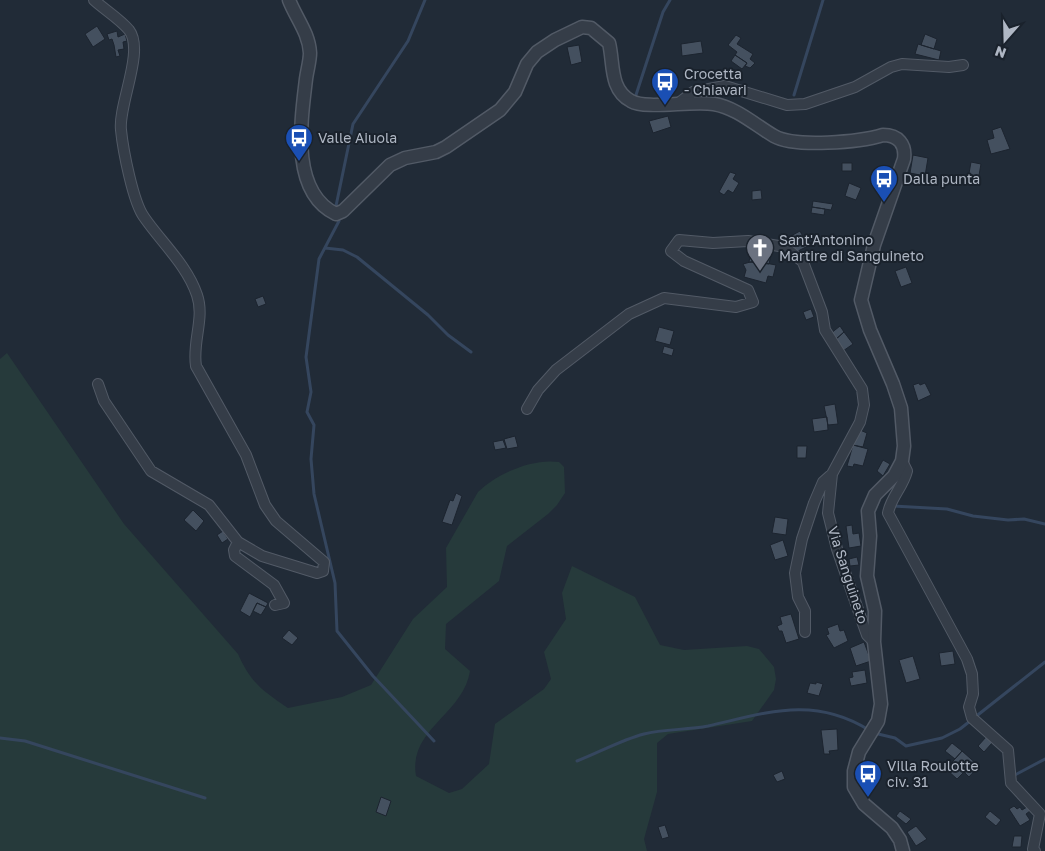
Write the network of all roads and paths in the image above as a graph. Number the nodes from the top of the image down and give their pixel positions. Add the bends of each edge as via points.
1 (94, 0) edge
2 (289, 0) edge
3 (963, 65) dead end
4 (680, 102) junction
5 (98, 384) dead end
6 (527, 409) dead end
7 (902, 461) junction
8 (832, 474) junction
9 (238, 542) junction
10 (275, 605) dead end
11 (805, 632) dead end
12 (874, 642) junction
13 (1043, 818) edge
14 (903, 851) edge
15 (1035, 851) edge

1 - 9 street via 130,31 132,66 120,113 124,146 142,215 171,251 198,298 200,316 194,354 196,366 246,455 265,505 276,521 323,560 325,566 322,572 315,572 262,556
2 - 4 street via 306,34 310,54 301,148 303,168 310,191 326,209 336,214 390,165 405,158 436,152 500,110 515,92 537,52 582,27 591,28 609,43 615,84 631,101 643,104
3 - 4 street via 902,64 855,87 805,104 787,105 725,86 693,92
4 - 7 street via 716,104 738,112 776,137 802,144 883,135 900,141 904,158 874,245 861,300 901,408 904,431
5 - 9 street via 104,401 151,471 209,504
6 - 8 street, Via Sanguineto via 538,390 564,364 629,314 664,298 736,307 753,302 748,290 684,262 671,251 679,240 748,242 785,247 803,262 822,312 825,330 862,389 864,405 860,422
7 - 12 street via 894,476 875,495 868,511 867,576 875,611
7 - 13 street via 907,471 905,480 890,502 888,513 967,659 972,674 973,694 969,706 972,718 1008,750 1011,783
8 - 11 street, Via Sanguineto via 823,482 814,503 795,573 798,597 805,611
8 - 12 street, Via Sanguineto via 828,513 837,549 867,635
9 - 10 street via 235,556 274,585 284,603
12 - 14 street via 881,704 878,721 858,752 854,787 864,804 892,828
13 - 15 street

